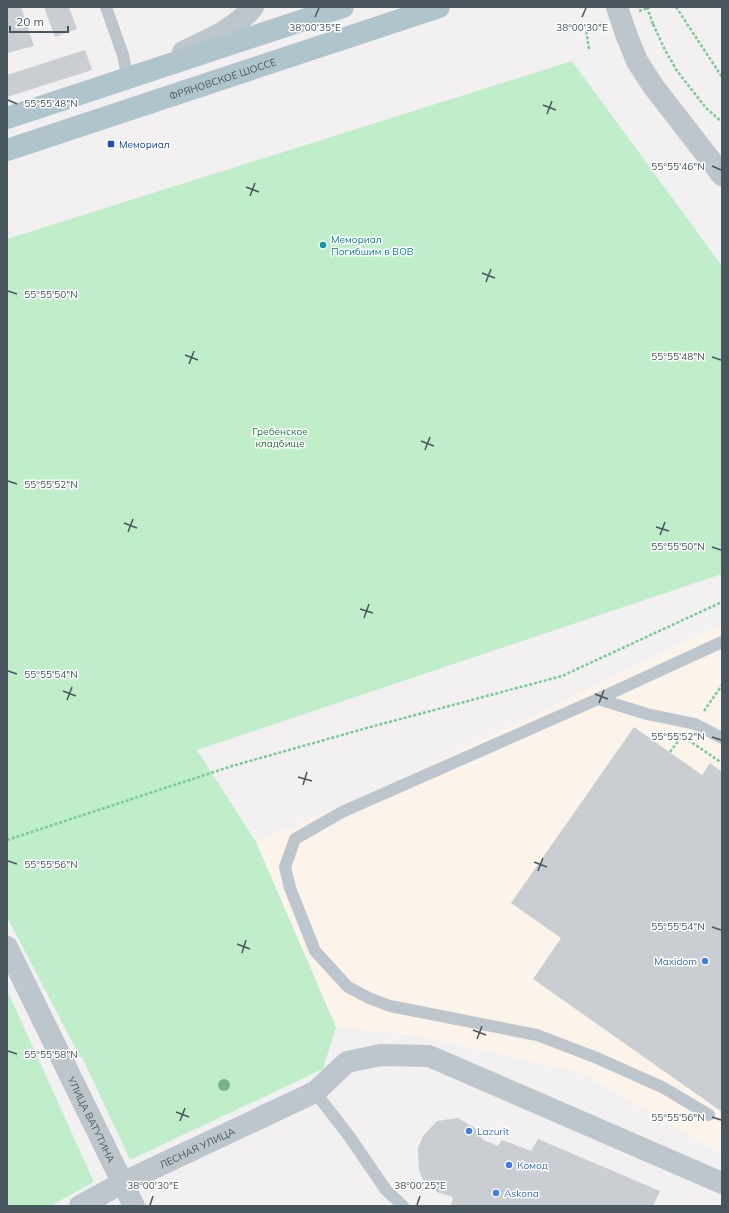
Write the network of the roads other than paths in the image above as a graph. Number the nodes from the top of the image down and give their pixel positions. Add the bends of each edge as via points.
1 (106, 7) edge
2 (253, 7) edge
3 (342, 7) edge
4 (439, 7) edge
5 (617, 7) edge
6 (128, 79) junction
7 (7, 118) edge
8 (7, 150) edge
9 (722, 175) edge
10 (722, 642) edge
11 (598, 699) junction
12 (722, 738) edge
13 (7, 947) edge
14 (315, 1092) junction
15 (708, 1115) dead end
16 (122, 1183) junction
17 (722, 1183) edge
18 (80, 1206) edge
19 (134, 1206) edge
20 (403, 1206) edge

1 - 6 lane via 123,55
2 - 6 street via 248,14 222,33
3 - 6 main road
4 - 8 main road, ФРЯНОВСКОЕ ШОССЕ
5 - 9 street, bridge via 637,61 653,86
6 - 7 main road
10 - 11 lane
11 - 12 lane via 647,714 695,724
11 - 15 lane via 342,812 295,839 285,867 290,888 315,951 348,987 390,1006 536,1035 597,1058 664,1088
13 - 16 street, УЛИЦА ВАТУТИНА
14 - 16 street, ЛЕСНАЯ УЛИЦА
14 - 17 street, ЛЕСНАЯ УЛИЦА via 347,1062 381,1056 429,1056
14 - 20 lane via 386,1190
16 - 18 street, ЛЕСНАЯ УЛИЦА
16 - 19 street, УЛИЦА ВАТУТИНА

